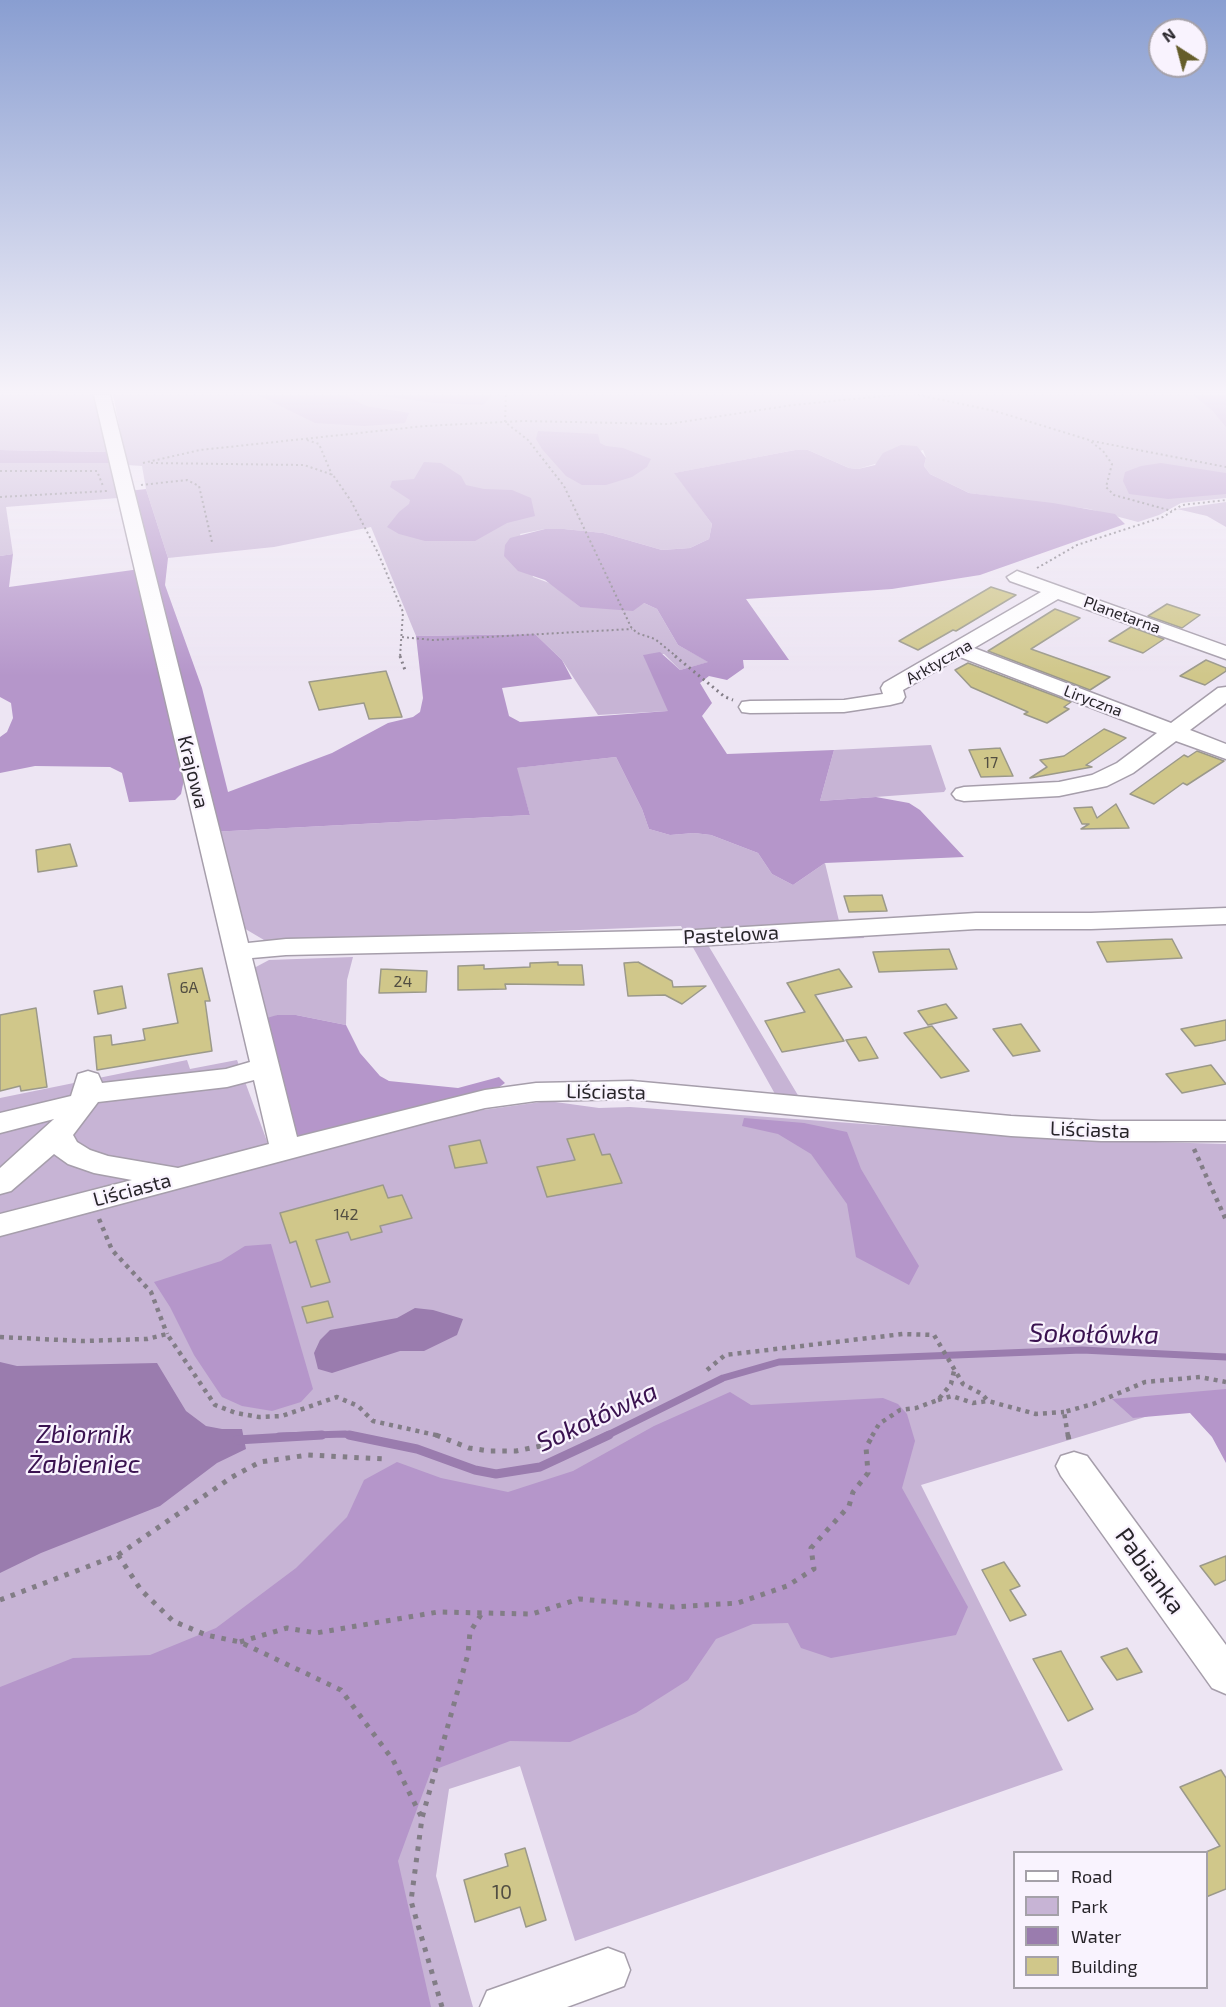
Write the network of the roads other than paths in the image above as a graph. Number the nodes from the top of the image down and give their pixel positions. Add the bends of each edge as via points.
1 (125, 489) edge
2 (1017, 578) dead end
3 (1047, 588) junction
4 (960, 650) junction
5 (1226, 653) edge
6 (1226, 693) edge
7 (750, 707) road end
8 (1172, 731) junction
9 (1226, 752) edge
10 (964, 794) dead end
11 (1226, 916) edge
12 (237, 952) junction
13 (265, 1067) junction
14 (86, 1092) junction
15 (0, 1123) edge
16 (1226, 1131) edge
17 (58, 1134) junction
18 (285, 1149) junction
19 (186, 1175) junction
20 (0, 1184) edge
21 (0, 1225) edge
22 (1074, 1466) road end
23 (1226, 1676) edge
24 (608, 1970) dead end
25 (502, 2007) edge

1 - 12 street, Krajowa
2 - 3 street, Planetarna
3 - 4 street, Arktyczna
3 - 5 street, Planetarna
4 - 7 street, Arktyczna via 892,688 894,697 890,699 844,706
4 - 8 street, Liryczna
6 - 8 street
8 - 9 street, Liryczna
8 - 10 street via 1125,768 1085,785
11 - 12 street, Pastelowa via 999,920 695,938 286,947
12 - 13 street, Krajowa
13 - 14 street via 227,1078
13 - 18 street, Krajowa
14 - 15 street
14 - 17 street
16 - 18 street, Liściasta via 1011,1126 632,1090 570,1090 485,1099
17 - 19 street via 65,1148 105,1166
17 - 20 street
18 - 19 street, Liściasta
19 - 21 street, Liściasta
22 - 23 street, Pabianka
24 - 25 street

